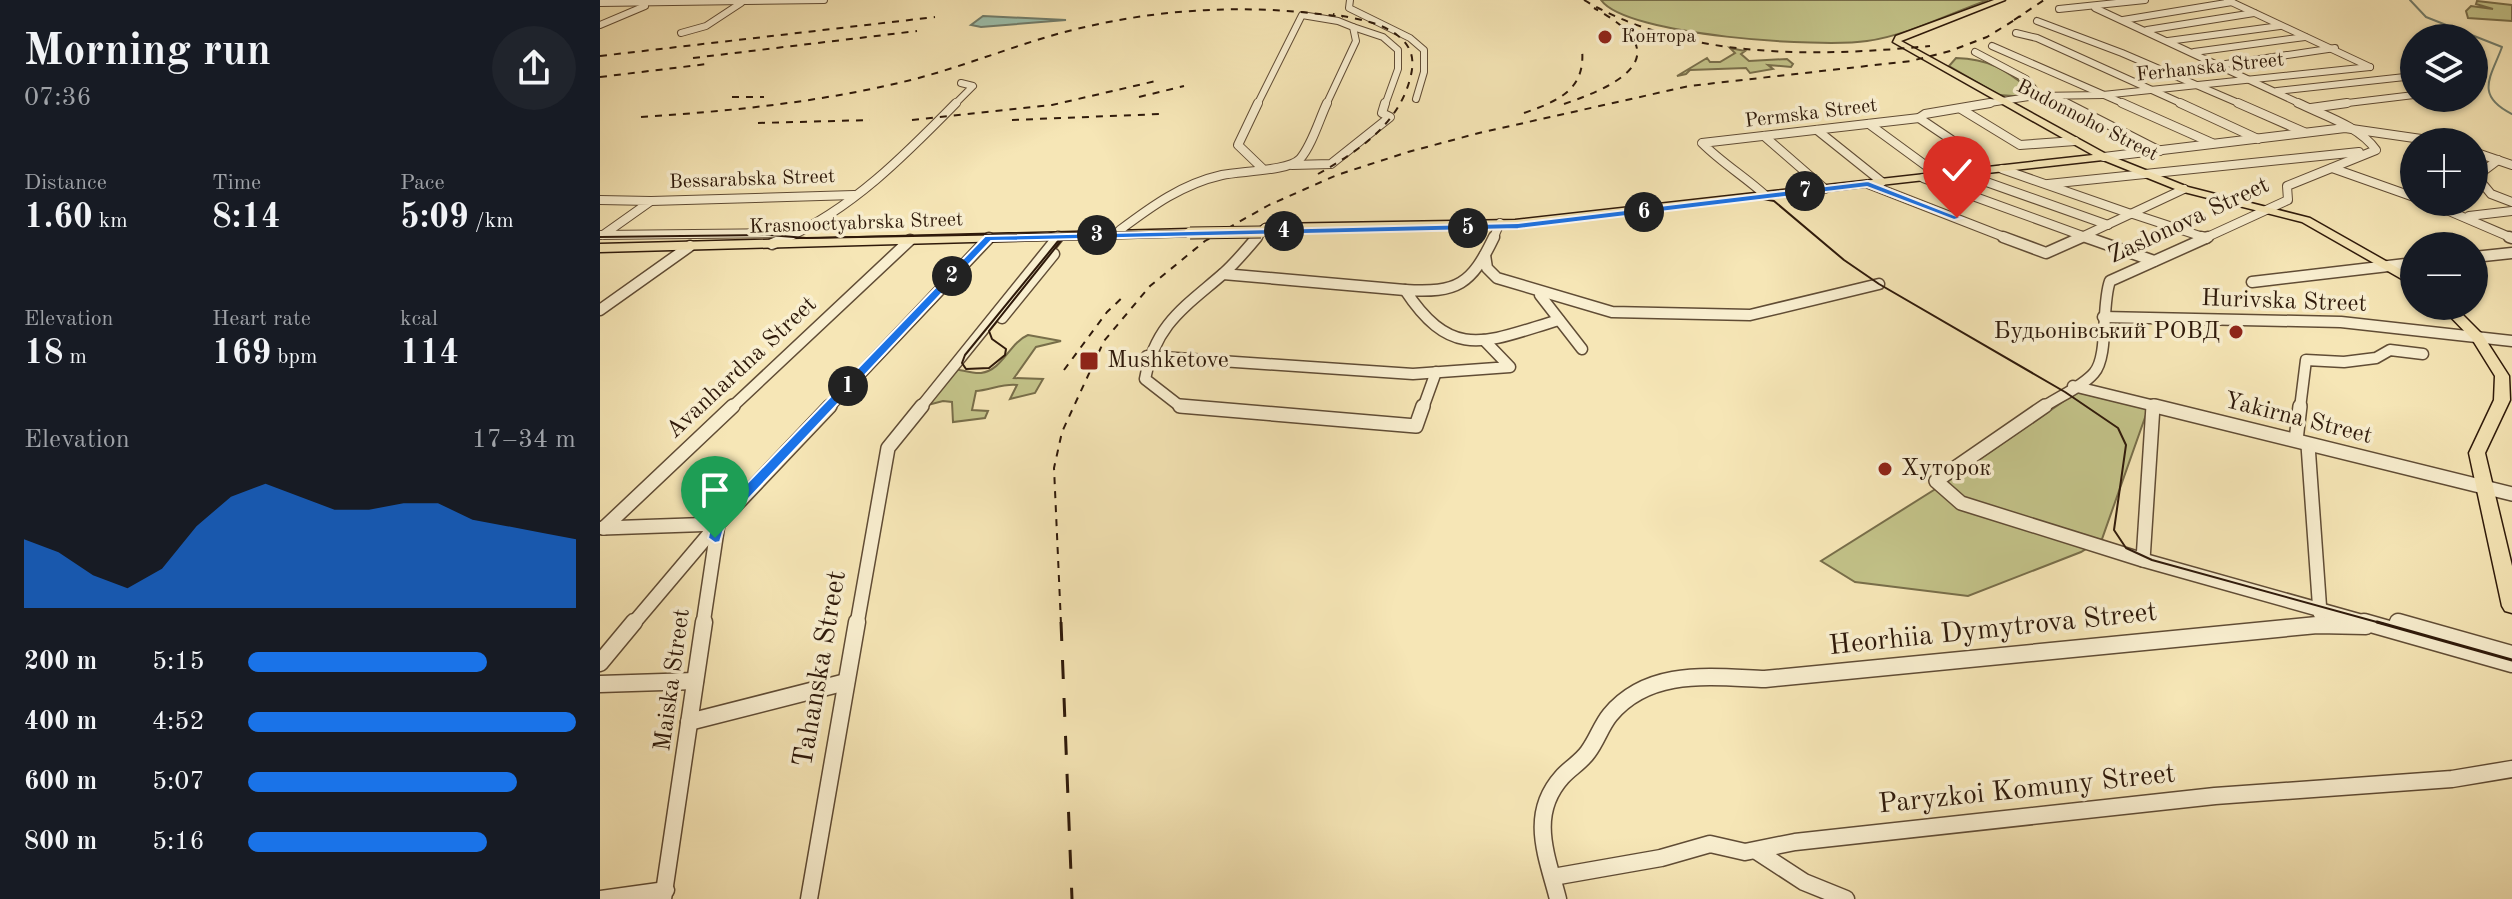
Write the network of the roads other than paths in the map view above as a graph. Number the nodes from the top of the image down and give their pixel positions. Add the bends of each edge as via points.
1 (824, 0) edge
2 (1350, 0) edge
3 (2001, 0) edge
4 (2145, 0) edge
5 (746, 1) edge
6 (2229, 1) edge
7 (653, 2) junction
8 (601, 3) edge
9 (2095, 8) junction
10 (2059, 9) dead end
11 (2254, 13) junction
12 (2123, 20) junction
13 (2037, 21) dead end
14 (600, 25) edge
15 (2283, 25) junction
16 (1353, 27) junction
17 (2147, 31) junction
18 (681, 33) dead end
19 (2016, 33) dead end
20 (2308, 36) junction
21 (2168, 41) junction
22 (1992, 46) dead end
23 (2336, 48) junction
24 (1975, 52) dead end
25 (2194, 52) junction
26 (2219, 65) junction
27 (2400, 78) edge
28 (2247, 79) junction
29 (961, 83) dead end
30 (2196, 85) junction
31 (2153, 90) junction
32 (2274, 91) junction
33 (2103, 95) junction
34 (2035, 96) junction
35 (2053, 97) junction
36 (2400, 97) edge
37 (1416, 99) dead end
38 (2006, 102) junction
39 (2311, 108) junction
40 (1961, 109) junction
41 (1919, 118) junction
42 (1869, 124) junction
43 (2353, 129) junction
44 (1817, 130) junction
45 (2306, 133) junction
46 (1764, 136) junction
47 (2400, 136) edge
48 (2258, 139) junction
49 (2075, 141) junction
50 (2214, 144) junction
51 (2376, 150) junction
52 (1968, 151) dead end
53 (2160, 151) junction
54 (2104, 157) junction
55 (2488, 157) edge
56 (2498, 160) junction
57 (1292, 165) junction
58 (2512, 165) edge
59 (1262, 168) junction
60 (2332, 168) junction
61 (2488, 168) edge
62 (2002, 169) junction
63 (1961, 173) junction
64 (2149, 175) junction
65 (1940, 176) junction
66 (1923, 178) junction
67 (1882, 182) junction
68 (1868, 184) junction
69 (2048, 184) junction
70 (1825, 189) junction
71 (2184, 189) junction
72 (2400, 189) edge
73 (2396, 190) junction
74 (2400, 192) edge
75 (2488, 192) edge
76 (854, 195) junction
77 (1765, 195) junction
78 (600, 200) edge
79 (651, 201) junction
80 (2512, 202) edge
81 (2267, 209) junction
82 (2512, 211) edge
83 (2132, 214) junction
84 (2488, 214) edge
85 (2466, 216) edge
86 (1499, 225) junction
87 (2108, 225) junction
88 (1263, 230) junction
89 (1116, 232) junction
90 (793, 233) junction
91 (1063, 236) junction
92 (2084, 236) junction
93 (989, 238) junction
94 (2206, 238) junction
95 (2512, 238) edge
96 (600, 239) edge
97 (910, 240) junction
98 (772, 244) junction
99 (690, 246) junction
100 (2512, 253) edge
101 (1485, 255) junction
102 (2488, 256) edge
103 (2154, 261) junction
104 (2400, 265) edge
105 (2388, 266) junction
106 (2400, 273) edge
107 (1223, 274) junction
108 (2252, 282) dead end
109 (1879, 284) dead end
110 (1405, 290) junction
111 (1540, 295) junction
112 (600, 310) edge
113 (2103, 317) junction
114 (1002, 318) dead end
115 (1559, 320) junction
116 (2461, 320) edge
117 (2477, 337) junction
118 (1484, 340) junction
119 (2512, 341) edge
120 (1582, 349) dead end
121 (2423, 354) dead end
122 (1147, 356) junction
123 (1436, 372) junction
124 (2073, 386) junction
125 (2153, 406) junction
126 (2302, 443) junction
127 (1936, 481) joint
128 (2483, 487) junction
129 (2512, 494) edge
130 (718, 524) junction
131 (602, 528) edge
132 (2143, 560) junction
133 (2320, 604) junction
134 (2512, 606) edge
135 (2317, 625) junction
136 (2386, 627) junction
137 (2512, 654) edge
138 (600, 663) edge
139 (2512, 664) edge
140 (695, 681) junction
141 (846, 682) junction
142 (600, 684) edge
143 (689, 722) junction
144 (2512, 769) edge
145 (1758, 852) junction
146 (1553, 877) junction
147 (664, 894) edge
148 (600, 899) edge
149 (809, 899) edge
150 (1558, 899) edge
151 (1846, 899) edge

1 - 5 street
2 - 37 street via 1349,8 1424,50
3 - 38 main road, Budonnoho Street via 1897,41
4 - 9 street
5 - 7 street
5 - 18 street via 706,26
6 - 11 street
6 - 12 street
7 - 8 street
7 - 14 street
9 - 10 street
9 - 12 street
11 - 15 street
11 - 17 street
12 - 17 street
13 - 30 street
15 - 20 street
15 - 21 street
16 - 57 street via 1356,41 1325,113
16 - 57 street via 1383,37 1398,50 1398,69 1382,113 1390,117 1331,164
16 - 59 street via 1302,15 1238,145
17 - 21 street
19 - 31 street
20 - 23 street
20 - 25 street
21 - 25 street
22 - 33 street
23 - 26 street
23 - 28 street, Ferhanska Street via 2370,67
24 - 34 street via 2026,79
25 - 26 street
26 - 28 street
27 - 32 street
28 - 30 street, Ferhanska Street
28 - 32 street
29 - 76 street, Bessarabska Street via 973,86 943,119
30 - 31 street, Ferhanska Street
30 - 45 street
31 - 33 street, Ferhanska Street
31 - 48 street
32 - 39 street
33 - 35 street, Ferhanska Street
33 - 50 street
34 - 35 street, Ferhanska Street
34 - 38 street, Ferhanska Street
35 - 53 street, Ferhanska Street
36 - 39 street
38 - 40 street, Permska Street
38 - 49 main road, Budonnoho Street
39 - 43 street
40 - 41 street, Permska Street
40 - 49 street via 2020,145
41 - 42 street, Permska Street
41 - 52 street
42 - 44 street, Permska Street
42 - 65 street
43 - 45 street
43 - 47 street
43 - 51 street
44 - 46 street, Permska Street
44 - 67 street
45 - 48 street
46 - 70 street
46 - 77 street, Permska Street via 1702,145
48 - 50 street
49 - 54 main road, Budonnoho Street
50 - 53 street
51 - 60 street, Zaslonova Street
51 - 64 street
53 - 54 street
54 - 62 main road, Krasnooctyabrska Street
54 - 64 main road, Budonnoho Street
55 - 56 street
56 - 58 street
56 - 61 street
57 - 59 street
59 - 89 street via 1194,183
60 - 73 street
60 - 81 street, Zaslonova Street via 2287,186 2288,200
62 - 63 main road, Krasnooctyabrska Street
62 - 69 street
63 - 65 main road, Krasnooctyabrska Street
63 - 87 street
64 - 69 street
64 - 71 main road, Budonnoho Street
65 - 66 main road, Krasnooctyabrska Street
66 - 67 main road, Krasnooctyabrska Street
66 - 92 street
67 - 68 main road, Krasnooctyabrska Street
68 - 70 main road, Krasnooctyabrska Street
68 - 92 street via 2046,253
69 - 83 street
70 - 77 main road, Krasnooctyabrska Street
71 - 81 main road, Budonnoho Street
71 - 83 street
72 - 73 street
73 - 74 street
75 - 80 street
76 - 79 street, Bessarabska Street
76 - 90 street, Bessarabska Street via 824,219
77 - 86 main road, Krasnooctyabrska Street
78 - 79 street, Bessarabska Street
79 - 96 street, Bessarabska Street
81 - 94 street, Zaslonova Street
81 - 105 main road, Budonnoho Street via 2306,220
82 - 84 street
83 - 87 street
83 - 94 street
85 - 95 street
86 - 88 main road, Krasnooctyabrska Street
86 - 101 street
87 - 92 street
88 - 89 main road, Krasnooctyabrska Street, bridge
88 - 107 street
89 - 91 main road, Krasnooctyabrska Street
90 - 96 street
90 - 98 street, Bessarabska Street
91 - 93 main road, Krasnooctyabrska Street
91 - 114 street
91 - 141 street, Tahanska Street via 888,448
92 - 103 street
93 - 97 main road, Krasnooctyabrska Street
93 - 130 street
94 - 103 street, Zaslonova Street
96 - 99 main road, Krasnooctyabrska Street
97 - 98 main road, Krasnooctyabrska Street
97 - 131 street, Avanhardna Street
98 - 99 main road, Krasnooctyabrska Street
99 - 112 street
100 - 102 street
101 - 110 street via 1466,283 1455,289
101 - 111 street via 1487,268 1497,278
103 - 113 street, Zaslonova Street via 2110,281
104 - 105 street
105 - 106 main road, Budonnoho Street
105 - 108 street
107 - 110 street
107 - 122 street via 1187,301
109 - 111 street via 1750,315 1612,312
110 - 118 street via 1416,311 1451,339
111 - 115 street
113 - 117 street, Hurivska Street via 2341,322
113 - 124 street, Zaslonova Street via 2103,356 2095,372
115 - 118 street
115 - 120 street
116 - 117 main road
117 - 119 street, Hurivska Street
117 - 128 main road via 2502,376 2502,400 2477,453
118 - 123 street via 1510,367
121 - 126 street via 2390,350 2376,358 2306,360
122 - 123 street
122 - 123 street via 1145,379 1181,407 1416,426
124 - 125 street, Yakirna Street
124 - 127 street, Zaslonova Street
125 - 126 street, Yakirna Street
125 - 132 street
126 - 128 street, Yakirna Street
126 - 133 street
127 - 132 street, Heorhiia Dymytrova Street via 1961,503
128 - 129 street, Yakirna Street
128 - 134 main road
130 - 131 street
130 - 138 street
130 - 140 street, Maiska Street
132 - 133 street, Heorhiia Dymytrova Street
133 - 135 street
133 - 136 street, Heorhiia Dymytrova Street
133 - 137 street, Heorhiia Dymytrova Street
135 - 136 street, Heorhiia Dymytrova Street
135 - 146 street, Heorhiia Dymytrova Street via 1765,679 1673,678 1638,688 1611,712 1588,753 1560,779 1540,810
136 - 139 street, Heorhiia Dymytrova Street
140 - 142 street
140 - 143 street, Maiska Street
141 - 143 street
141 - 149 street, Tahanska Street
143 - 147 street, Maiska Street
144 - 145 street, Paryzkoi Komuny Street via 2452,779 2199,797 1795,842
145 - 146 street, Paryzkoi Komuny Street via 1710,844
145 - 151 street via 1804,882
146 - 150 street, Heorhiia Dymytrova Street
147 - 148 street

